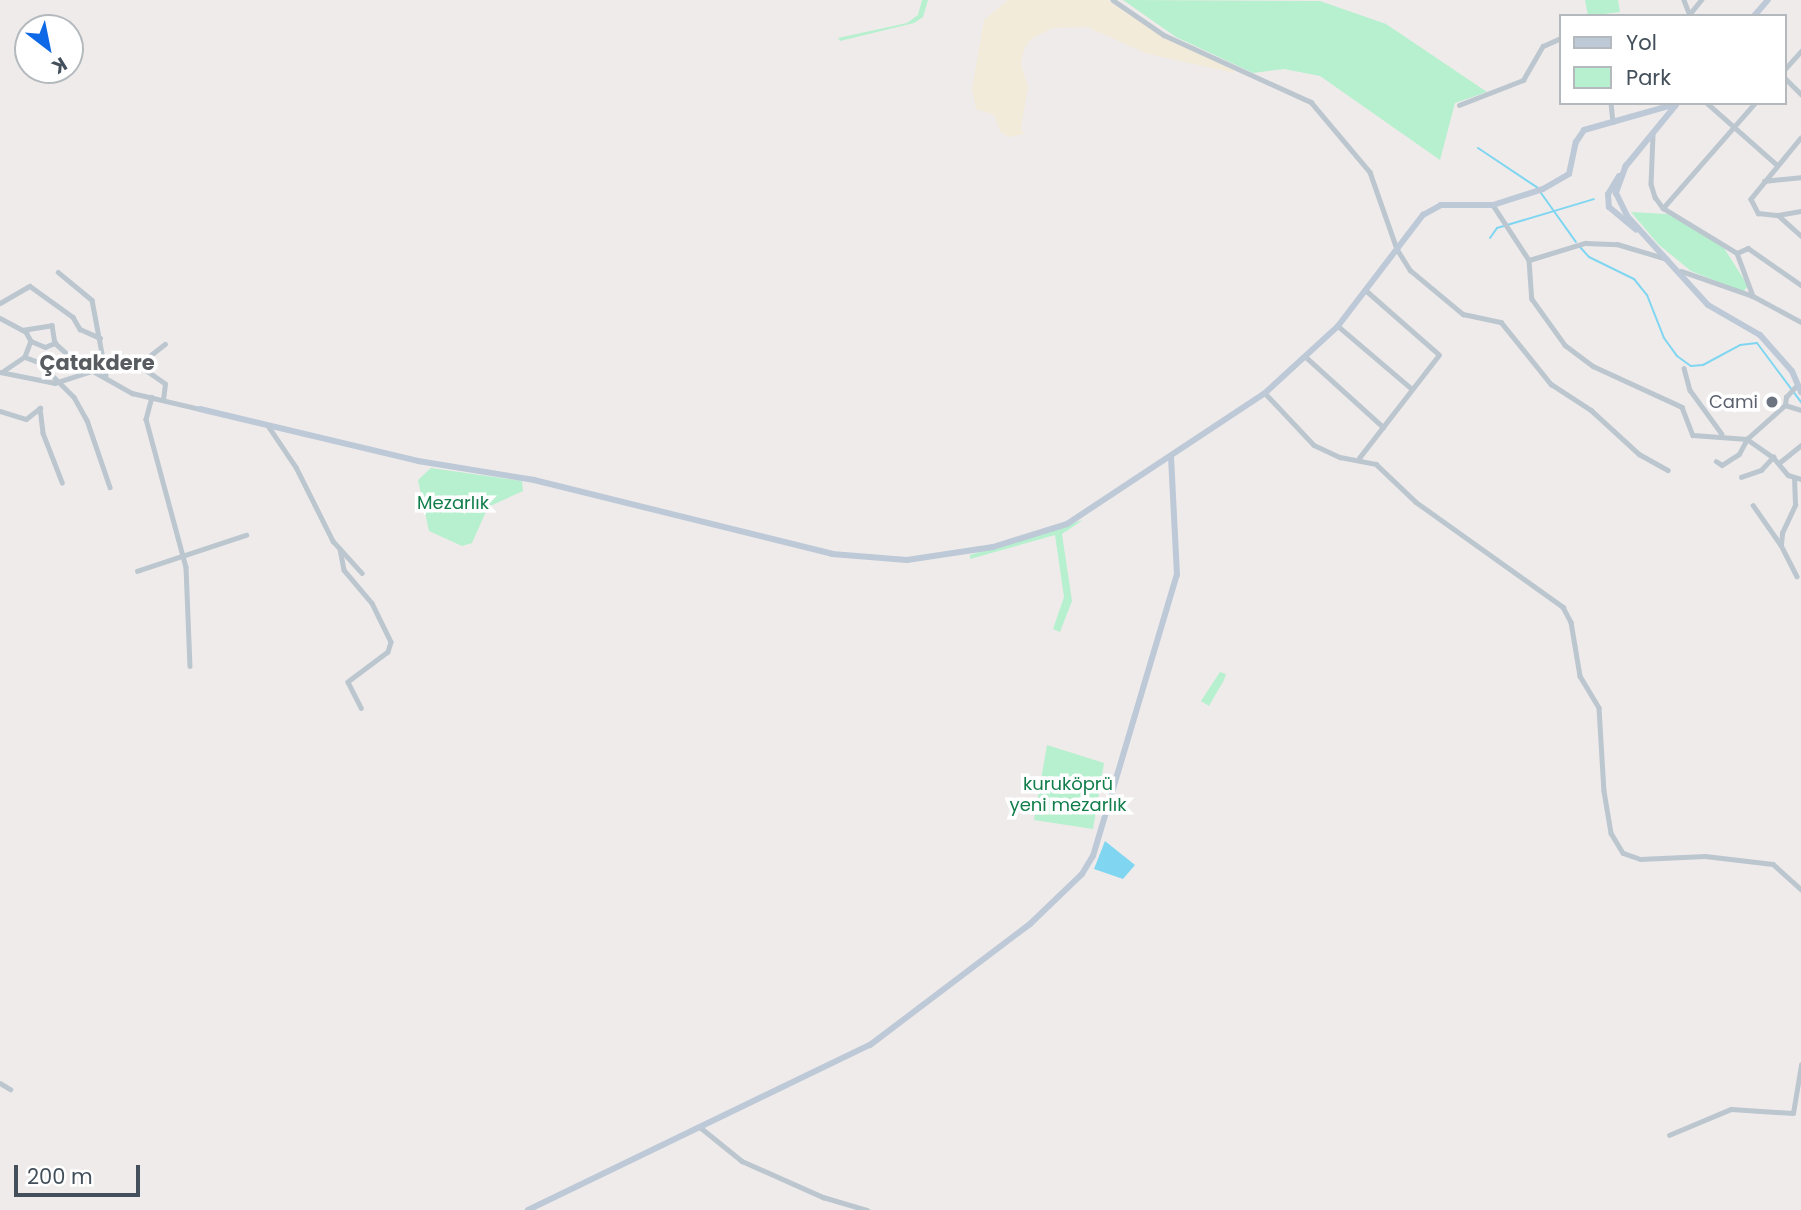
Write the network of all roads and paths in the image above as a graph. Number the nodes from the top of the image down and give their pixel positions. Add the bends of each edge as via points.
1 (1113, 0) edge
2 (1701, 0) edge
3 (1768, 0) edge
4 (1689, 14) edge
5 (1756, 14) edge
6 (1560, 38) edge
7 (1801, 51) edge
8 (1787, 67) edge
9 (1787, 80) edge
10 (1800, 92) edge
11 (1459, 105) dead end
12 (1611, 105) edge
13 (1673, 105) edge
14 (1676, 105) edge
15 (1709, 105) edge
16 (1753, 105) edge
17 (1613, 122) junction
18 (1734, 128) junction
19 (1654, 131) junction
20 (1801, 138) edge
21 (1776, 164) junction
22 (1801, 177) edge
23 (1763, 181) junction
24 (1493, 205) junction
25 (1663, 208) junction
26 (1801, 211) edge
27 (1778, 215) junction
28 (1801, 236) edge
29 (1398, 249) junction
30 (1737, 253) junction
31 (1529, 260) junction
32 (1668, 260) junction
33 (1681, 271) junction
34 (58, 272) dead end
35 (1801, 285) edge
36 (1367, 292) junction
37 (1753, 296) junction
38 (0, 303) edge
39 (0, 318) edge
40 (1801, 322) edge
41 (1338, 326) junction
42 (22, 330) junction
43 (100, 338) junction
44 (30, 341) junction
45 (55, 343) junction
46 (165, 344) dead end
47 (25, 357) junction
48 (1307, 358) junction
49 (1684, 368) dead end
50 (1792, 371) junction
51 (1, 372) edge
52 (88, 373) junction
53 (106, 375) junction
54 (1801, 377) edge
55 (55, 383) junction
56 (1795, 387) junction
57 (1412, 389) junction
58 (1801, 392) edge
59 (1265, 393) junction
60 (152, 397) junction
61 (163, 400) junction
62 (1785, 405) junction
63 (200, 409) joint
64 (1801, 410) edge
65 (0, 411) edge
66 (270, 427) junction
67 (1383, 427) junction
68 (1722, 434) junction
69 (1747, 439) junction
70 (1801, 445) edge
71 (1171, 457) junction
72 (1773, 457) junction
73 (1358, 458) junction
74 (1716, 461) dead end
75 (1779, 463) junction
76 (1668, 470) dead end
77 (1741, 477) dead end
78 (1801, 479) edge
79 (1794, 480) junction
80 (62, 481) dead end
81 (110, 487) dead end
82 (1753, 505) dead end
83 (246, 535) dead end
84 (1782, 545) junction
85 (340, 549) junction
86 (182, 559) junction
87 (137, 571) dead end
88 (362, 573) dead end
89 (1797, 576) dead end
90 (190, 666) dead end
91 (362, 708) dead end
92 (1801, 889) edge
93 (1801, 1065) edge
94 (0, 1083) edge
95 (10, 1088) dead end
96 (1798, 1112) edge
97 (700, 1128) junction
98 (1669, 1135) dead end
99 (528, 1210) edge
100 (867, 1210) edge

1 - 29 street via 1181,44 1311,102 1370,172
2 - 4 street
3 - 5 street
6 - 11 street via 1543,47 1517,84
7 - 8 street
9 - 10 street
12 - 17 street
13 - 17 street
14 - 19 street
15 - 18 street
16 - 18 street
17 - 24 street via 1580,134 1570,174 1543,189
18 - 21 street
18 - 25 street
19 - 25 street via 1651,184
19 - 32 street via 1626,165 1616,199
20 - 21 street
21 - 23 street
22 - 23 street
23 - 27 street via 1752,194 1754,209 1763,216
24 - 29 street via 1441,205 1423,215
24 - 31 street
25 - 30 street
26 - 27 street
27 - 28 street
29 - 36 street
29 - 76 street via 1410,270 1463,314 1501,322 1551,384 1591,410 1639,454
30 - 35 street via 1748,248
30 - 37 street
31 - 32 street via 1585,243 1616,244
31 - 68 street via 1532,299 1565,345 1593,366 1682,407 1693,435
32 - 33 street
33 - 37 street
33 - 50 street via 1708,305 1760,335
34 - 43 street via 92,300
36 - 41 street
36 - 57 street via 1438,355
37 - 40 street
38 - 43 street via 30,286 73,317 80,329
39 - 42 street
41 - 48 street
41 - 57 street
42 - 44 street
42 - 45 street via 52,325
43 - 53 street
44 - 45 street via 45,347
44 - 47 street
45 - 52 street
46 - 61 street via 138,365 163,381 167,390
47 - 51 street
47 - 55 street via 39,362
48 - 59 street
48 - 67 street
49 - 68 street via 1690,390
50 - 54 street
50 - 56 street
51 - 55 street
52 - 53 street
52 - 55 street
53 - 60 street via 132,393
55 - 81 street via 74,397 87,420
56 - 58 street
56 - 62 street
57 - 67 street
59 - 71 street
59 - 73 street via 1314,445 1340,457
60 - 61 street
60 - 86 street via 146,419
61 - 63 street
62 - 64 street
62 - 69 street
63 - 66 street
65 - 80 street via 26,419 40,408 43,433
66 - 71 street via 418,461 534,480 788,545 871,559 949,555 1035,535 1095,508
66 - 85 street
67 - 73 street
68 - 69 street
69 - 72 street
69 - 74 street via 1739,454 1722,465
70 - 75 street
71 - 97 street via 1177,575 1093,856 1082,874 1030,924 870,1045
72 - 75 street
72 - 77 street via 1761,470
73 - 92 street via 1376,464 1416,502 1519,573 1568,614 1580,676 1599,708 1604,791 1611,833 1623,853 1633,859 1705,856 1773,864
75 - 79 street
78 - 79 street
79 - 84 street via 1796,505 1782,533
82 - 84 street
83 - 86 street
84 - 89 street
85 - 88 street
85 - 91 street via 344,570 372,603 391,642 388,652 348,682
86 - 87 street
86 - 90 street
93 - 96 street
94 - 95 street
96 - 98 street via 1731,1109
97 - 99 street
97 - 100 street via 742,1161 823,1197

